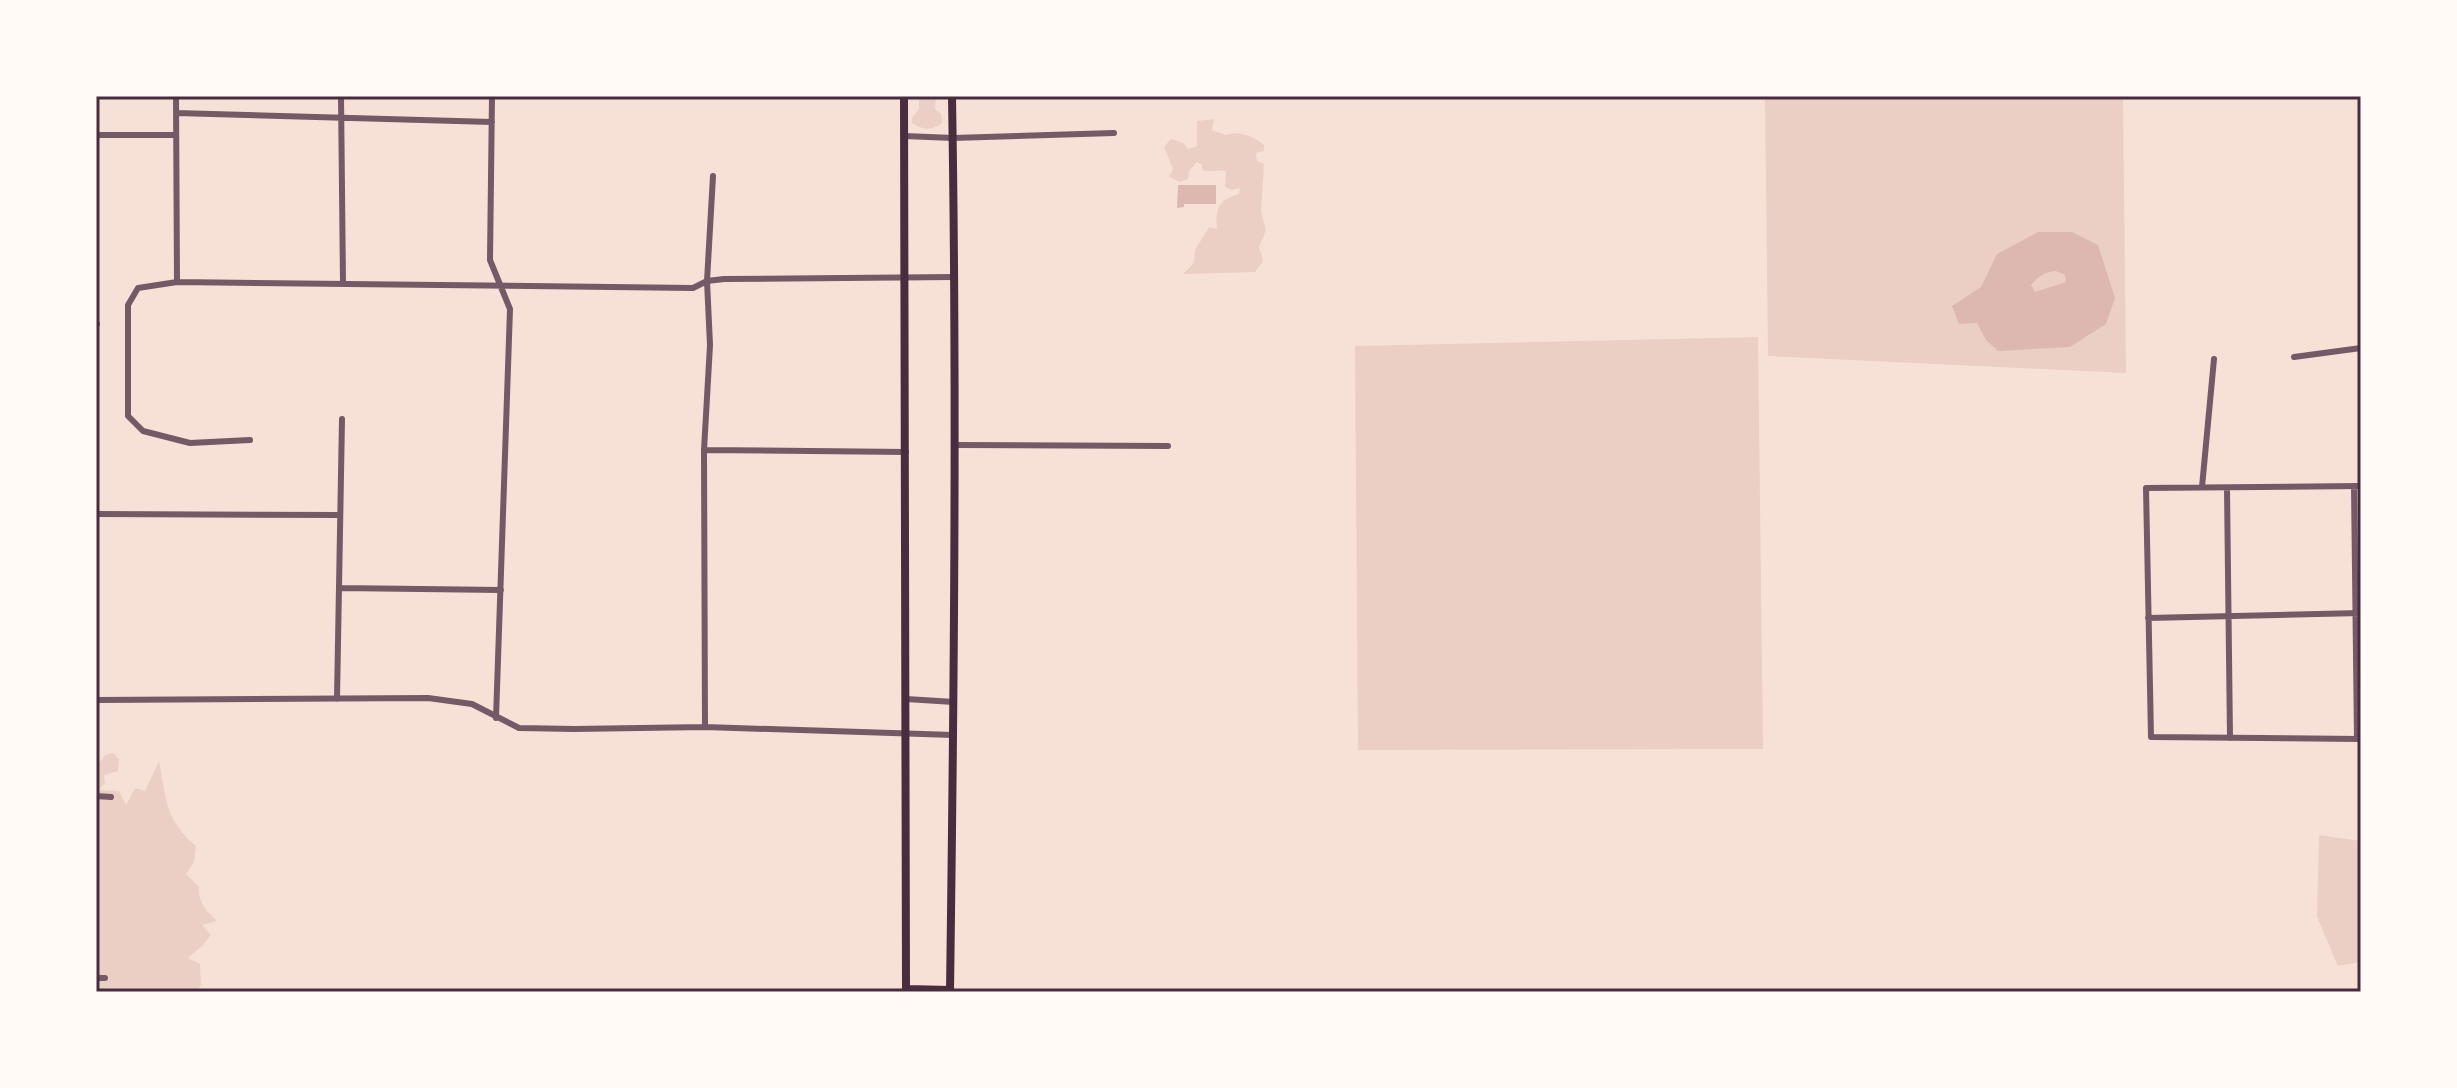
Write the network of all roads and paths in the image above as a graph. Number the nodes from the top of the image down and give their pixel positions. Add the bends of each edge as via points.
1 (176, 96) edge
2 (341, 96) edge
3 (492, 96) edge
4 (904, 96) edge
5 (952, 96) edge
6 (176, 113) junction
7 (342, 117) junction
8 (492, 122) junction
9 (1114, 133) dead end
10 (96, 135) edge
11 (176, 135) junction
12 (904, 136) junction
13 (953, 138) junction
14 (713, 176) dead end
15 (954, 277) junction
16 (905, 278) junction
17 (707, 281) junction
18 (177, 282) junction
19 (343, 283) junction
20 (500, 285) junction
21 (2361, 348) edge
22 (2294, 357) dead end
23 (2214, 359) dead end
24 (342, 419) dead end
25 (250, 440) dead end
26 (954, 445) junction
27 (1168, 446) dead end
28 (704, 450) junction
29 (906, 452) junction
30 (2358, 486) edge
31 (2202, 487) junction
32 (2227, 489) junction
33 (96, 514) edge
34 (340, 515) junction
35 (339, 588) junction
36 (501, 590) junction
37 (2359, 613) edge
38 (2230, 617) junction
39 (2148, 618) junction
40 (337, 699) junction
41 (906, 699) junction
42 (96, 700) edge
43 (954, 702) junction
44 (496, 718) junction
45 (705, 727) junction
46 (906, 735) junction
47 (953, 735) junction
48 (2230, 738) junction
49 (2359, 739) edge
50 (96, 796) edge
51 (111, 797) dead end
52 (96, 978) edge
53 (105, 978) dead end
54 (906, 991) edge
55 (950, 991) edge

1 - 6 street
2 - 7 street
3 - 8 street
4 - 12 main road
5 - 13 main road
6 - 7 street
6 - 11 street
7 - 8 street
7 - 19 street
8 - 20 street via 490,260
9 - 13 street
10 - 11 street
11 - 18 street
12 - 13 street
12 - 16 main road
13 - 15 main road
14 - 17 street
15 - 16 street
15 - 26 main road
16 - 17 street
16 - 29 main road
17 - 20 street via 693,288
17 - 28 street via 710,345
18 - 19 street
18 - 25 street via 138,288 128,305 128,416 143,431 190,443
19 - 20 street
20 - 36 street via 510,309
21 - 22 street
23 - 31 street
24 - 34 street
26 - 27 street
26 - 43 main road
28 - 29 street
28 - 45 street
29 - 41 main road
30 - 32 street
30 - 37 street
31 - 32 street
31 - 39 street via 2146,488
32 - 38 street
33 - 34 street
34 - 35 street
35 - 36 street
35 - 40 street
36 - 44 street
37 - 38 street
37 - 49 street
38 - 39 street
38 - 48 street
39 - 48 street via 2151,737
40 - 42 street
40 - 44 street via 428,698 472,704
41 - 43 street
41 - 46 main road
43 - 47 main road
44 - 45 street via 519,728
45 - 46 street
46 - 47 street
46 - 54 main road
47 - 55 main road
48 - 49 street
50 - 51 street
52 - 53 street
54 - 55 main road

